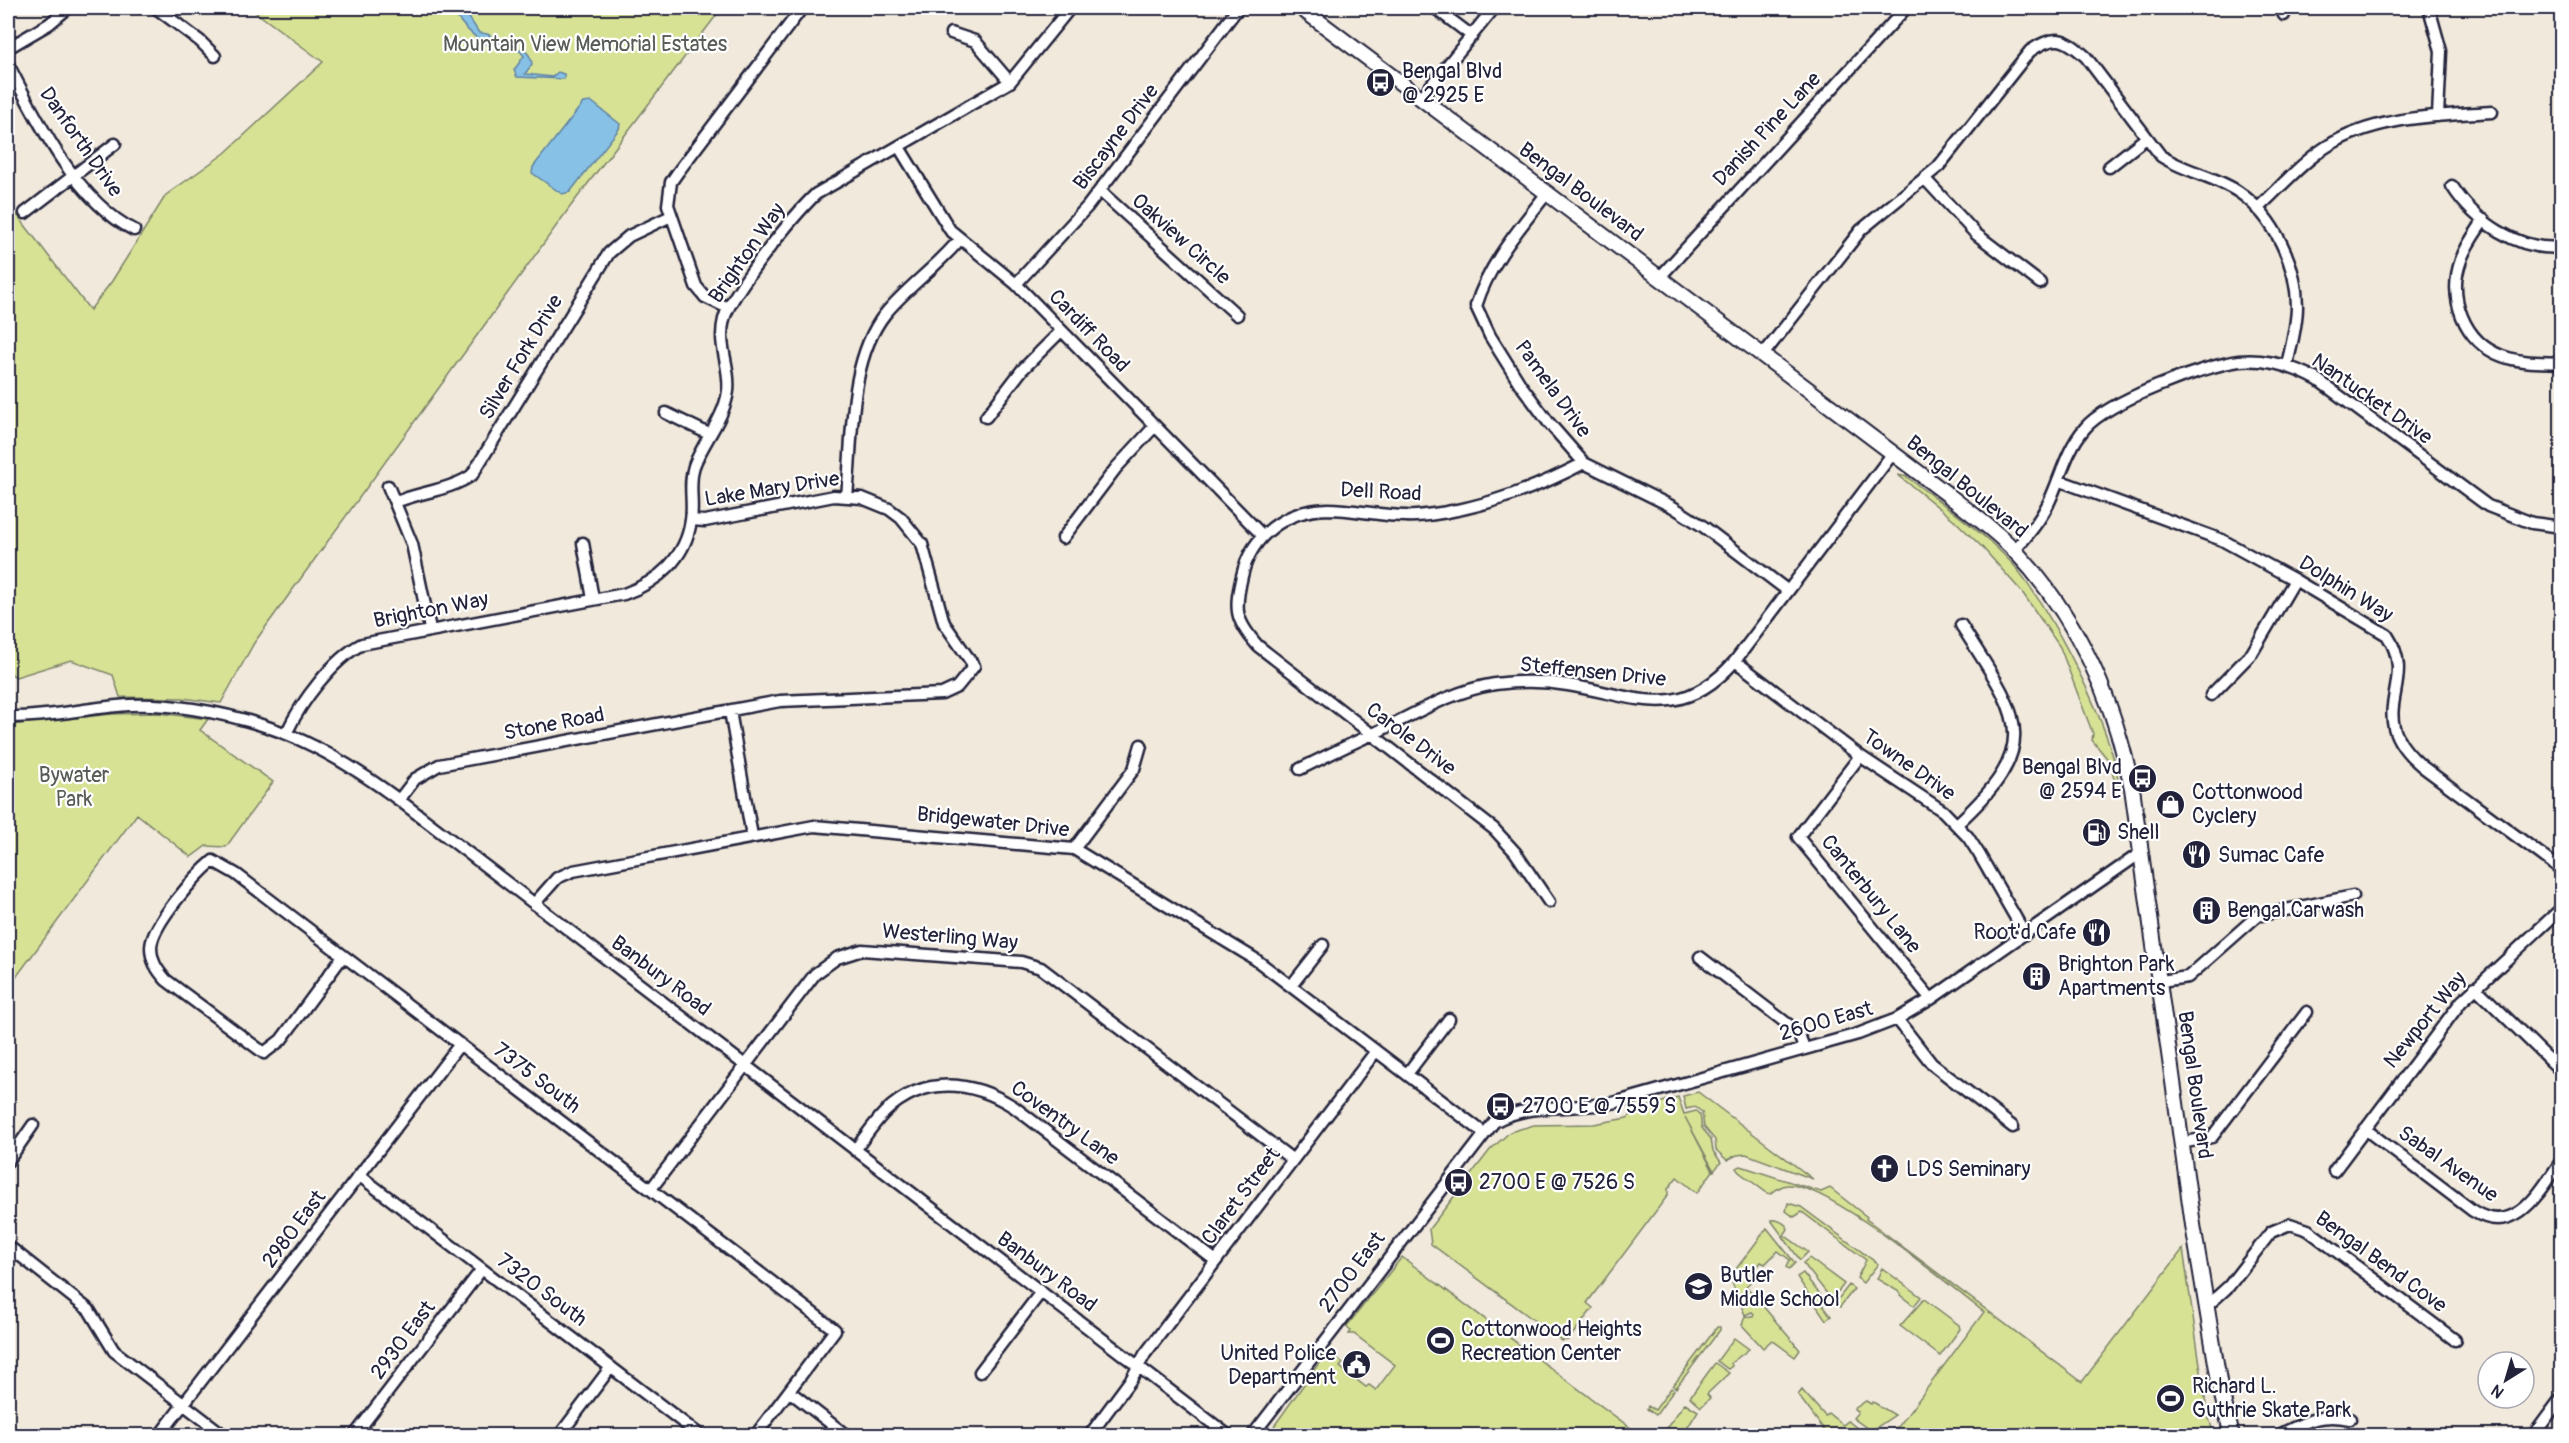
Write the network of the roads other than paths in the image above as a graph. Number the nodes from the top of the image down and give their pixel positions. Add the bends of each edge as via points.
1 (68, 8) edge
2 (156, 8) edge
3 (802, 8) edge
4 (1070, 8) edge
5 (1238, 8) edge
6 (1301, 8) edge
7 (1435, 8) edge
8 (1494, 8) edge
9 (1906, 8) edge
10 (2429, 8) edge
11 (951, 33) dead end
12 (1472, 36) junction
13 (8, 48) edge
14 (214, 56) dead end
15 (8, 64) edge
16 (1011, 82) junction
17 (1421, 98) junction
18 (2492, 112) dead end
19 (2438, 116) junction
20 (2146, 138) junction
21 (115, 144) dead end
22 (899, 147) junction
23 (2109, 167) dead end
24 (74, 174) junction
25 (1925, 179) junction
26 (2452, 186) dead end
27 (1100, 191) junction
28 (1547, 193) junction
29 (2257, 209) junction
30 (25, 213) dead end
31 (671, 216) junction
32 (2484, 220) junction
33 (134, 230) dead end
34 (960, 239) junction
35 (2562, 247) edge
36 (1659, 278) junction
37 (2040, 283) dead end
38 (1016, 284) junction
39 (728, 308) junction
40 (1237, 315) dead end
41 (1061, 331) junction
42 (1763, 355) junction
43 (2562, 363) edge
44 (2287, 365) junction
45 (666, 413) dead end
46 (986, 417) dead end
47 (1154, 427) junction
48 (709, 434) junction
49 (1893, 453) junction
50 (1584, 463) junction
51 (2058, 480) junction
52 (388, 486) dead end
53 (847, 496) junction
54 (396, 502) junction
55 (692, 519) junction
56 (2562, 527) edge
57 (1262, 535) junction
58 (1063, 538) dead end
59 (584, 543) dead end
60 (2014, 550) junction
61 (2295, 580) junction
62 (1788, 591) junction
63 (593, 599) junction
64 (1237, 617) joint
65 (1961, 625) dead end
66 (430, 630) junction
67 (1735, 662) junction
68 (974, 666) joint
69 (2211, 695) dead end
70 (730, 711) junction
71 (8, 717) edge
72 (287, 732) junction
73 (1372, 734) junction
74 (1141, 745) dead end
75 (1860, 756) junction
76 (1300, 770) dead end
77 (399, 800) junction
78 (1957, 824) junction
79 (752, 836) junction
80 (1074, 849) junction
81 (2142, 852) junction
82 (2562, 870) edge
83 (2353, 896) dead end
84 (1550, 902) dead end
85 (534, 904) junction
86 (2562, 908) edge
87 (2025, 934) junction
88 (1323, 945) dead end
89 (343, 956) junction
90 (1700, 957) dead end
91 (2161, 981) junction
92 (1292, 986) junction
93 (2475, 987) junction
94 (1931, 999) junction
95 (2307, 1012) dead end
96 (1449, 1019) dead end
97 (1897, 1019) junction
98 (460, 1044) junction
99 (1804, 1048) junction
100 (1376, 1051) junction
101 (745, 1065) junction
102 (2562, 1072) edge
103 (1407, 1074) junction
104 (33, 1125) dead end
105 (2013, 1127) dead end
106 (2365, 1129) junction
107 (1484, 1133) junction
108 (2181, 1143) junction
109 (855, 1150) junction
110 (1293, 1160) junction
111 (8, 1161) edge
112 (2561, 1163) edge
113 (2334, 1171) dead end
114 (360, 1176) junction
115 (651, 1189) junction
116 (8, 1246) edge
117 (1216, 1261) junction
118 (482, 1269) junction
119 (1041, 1292) junction
120 (2208, 1305) junction
121 (2455, 1340) dead end
122 (1138, 1366) junction
123 (611, 1367) junction
124 (980, 1372) dead end
125 (789, 1391) junction
126 (2562, 1397) edge
127 (184, 1404) junction
128 (2350, 1419) dead end
129 (159, 1436) edge
130 (225, 1436) edge
131 (354, 1436) edge
132 (559, 1436) edge
133 (701, 1436) edge
134 (755, 1436) edge
135 (847, 1436) edge
136 (1089, 1436) edge
137 (1229, 1436) edge
138 (1252, 1436) edge
139 (2232, 1436) edge
140 (2277, 1436) edge
141 (2533, 1436) edge

1 - 13 street
2 - 14 street via 200,40
3 - 31 street via 678,172 669,194
4 - 16 street, Brighton Way
5 - 27 street, Biscayne Drive
6 - 17 main road, Bengal Boulevard
7 - 12 street
8 - 12 street
9 - 36 street, Danish Pine Lane
10 - 19 street via 2440,51
11 - 16 street via 975,41
12 - 17 street
15 - 24 street, Danforth Drive via 44,131
16 - 22 street, Brighton Way
17 - 28 main road, Bengal Boulevard
18 - 19 street
19 - 29 street via 2390,122 2332,144
20 - 23 street
20 - 25 street via 2086,57 2057,38 2030,51
20 - 29 street via 2175,165 2220,182
21 - 24 street
22 - 34 street, Cardiff Road via 941,220
22 - 39 street, Brighton Way via 816,194
24 - 30 street
24 - 33 street, Danforth Drive via 103,210
25 - 37 street via 1976,234
25 - 42 street via 1861,230
26 - 32 street
27 - 38 street, Biscayne Drive
27 - 40 street, Oakview Circle
28 - 36 main road, Bengal Boulevard
28 - 50 street, Pamela Drive via 1493,266 1476,306 1520,384
29 - 44 street via 2277,238 2294,279 2297,304
31 - 39 street via 700,292
31 - 54 street, Silver Fork Drive via 635,232 609,253 472,475
32 - 35 street via 2533,246
32 - 43 street via 2457,271 2457,302 2463,320 2485,347 2502,356
34 - 38 street, Cardiff Road
34 - 53 street via 887,312 863,354
36 - 42 main road, Bengal Boulevard
38 - 41 street, Cardiff Road
39 - 48 street, Brighton Way via 721,345 728,393
41 - 46 street via 1017,375
41 - 47 street, Cardiff Road
42 - 49 main road, Bengal Boulevard
44 - 51 street, Nantucket Drive via 2240,361 2217,366 2114,405 2079,436
44 - 56 street, Nantucket Drive via 2318,380 2488,506 2532,523
45 - 48 street
47 - 57 street, Cardiff Road
47 - 58 street via 1116,468
48 - 55 street, Brighton Way via 691,474
49 - 60 main road, Bengal Boulevard
49 - 62 street, Steffensen Drive
50 - 57 street, Dell Road via 1557,477 1476,506 1408,516 1329,509 1303,512
50 - 62 street, Pamela Drive via 1673,507
51 - 60 street, Nantucket Drive via 2044,513
51 - 61 street, Dolphin Way via 2222,540
52 - 54 street
53 - 55 street, Lake Mary Drive via 705,521
53 - 68 street, Lake Mary Drive via 889,509 912,530 922,544 944,623
54 - 66 street via 417,562
55 - 63 street, Brighton Way via 686,539 663,573 624,594
57 - 64 street, Dell Road via 1244,567
59 - 63 street
60 - 81 main road, Bengal Boulevard via 2064,616 2100,681 2125,751
61 - 69 street via 2252,652
61 - 82 street, Dolphin Way via 2374,626 2396,648 2400,662 2391,708 2393,725 2409,756
62 - 67 street, Steffensen Drive
63 - 66 street, Brighton Way
64 - 73 street, Carole Drive via 1258,646
65 - 78 street via 2003,690 2014,724 2014,742 2010,759 1991,792
66 - 72 street, Brighton Way via 374,640 351,650 333,666
67 - 73 street, Steffensen Drive via 1707,688 1689,697 1641,700 1566,684 1494,685 1428,705
67 - 75 street, Towne Drive
68 - 70 street, Stone Road via 957,687 927,697 797,700
70 - 77 street, Stone Road via 439,765 415,779
70 - 79 street
71 - 72 street, Banbury Road via 132,705 174,707 225,714
72 - 77 street, Banbury Road via 334,756
73 - 76 street, Steffensen Drive
73 - 84 street, Carole Drive via 1494,829
74 - 80 street via 1134,769
75 - 78 street, Towne Drive via 1919,793
75 - 94 street, Canterbury Lane via 1798,837
77 - 85 street, Banbury Road
78 - 87 street, Towne Drive
79 - 80 street, Bridgewater Drive via 825,826
79 - 85 street, Bridgewater Drive via 565,873 549,884
80 - 92 street, Bridgewater Drive via 1227,940
81 - 87 street, 2600 East
81 - 91 main road, Bengal Boulevard
83 - 91 street via 2258,916 2188,977
85 - 101 street, Banbury Road
86 - 93 street, Newport Way
87 - 94 street, 2600 East
88 - 92 street
89 - 89 street, 7375 South via 281,1040 264,1053 166,980 156,970 151,945 156,931 198,874 213,861 236,874
89 - 98 street, 7375 South
90 - 99 street via 1798,1032
91 - 108 main road, Bengal Boulevard
92 - 100 street, Bridgewater Drive
93 - 102 street
93 - 106 street, Newport Way
94 - 97 street, 2600 East
95 - 108 street via 2212,1137
96 - 103 street
97 - 99 street, 2600 East
97 - 105 street via 1932,1064
98 - 114 street, 2980 East
98 - 115 street, 7375 South
99 - 107 street, 2600 East via 1617,1102 1519,1112 1494,1122
100 - 103 street, Bridgewater Drive
100 - 110 street, Claret Street
101 - 109 street, Banbury Road
101 - 110 street, Westerling Way via 815,974 849,953 876,950 1021,962 1049,973
101 - 115 street, Westerling Way
103 - 107 street, Bridgewater Drive
104 - 111 street
106 - 112 street, Sabal Avenue via 2490,1220 2500,1221 2519,1213
106 - 113 street, Newport Way
107 - 138 street, 2700 East
108 - 120 main road, Bengal Boulevard
109 - 117 street, Coventry Lane via 884,1113 907,1096 950,1084 983,1090 1014,1107
109 - 119 street, Banbury Road
110 - 117 street, Claret Street
114 - 118 street, 7320 South
114 - 127 street, 2980 East
115 - 125 street, 7375 South via 835,1330
116 - 127 street via 89,1310 114,1351
117 - 122 street, Claret Street
118 - 123 street, 7320 South
118 - 131 street, 2930 East
119 - 122 street, Banbury Road
119 - 124 street
120 - 121 street, Bengal Bend Cove via 2229,1286 2271,1232 2290,1224 2308,1230
120 - 139 main road, Bengal Boulevard
122 - 136 street, Claret Street
122 - 137 street, Banbury Road
123 - 132 street
123 - 133 street, 7320 South
125 - 134 street
125 - 135 street
126 - 141 street
127 - 129 street, 2980 East
127 - 130 street
128 - 140 street via 2317,1417

